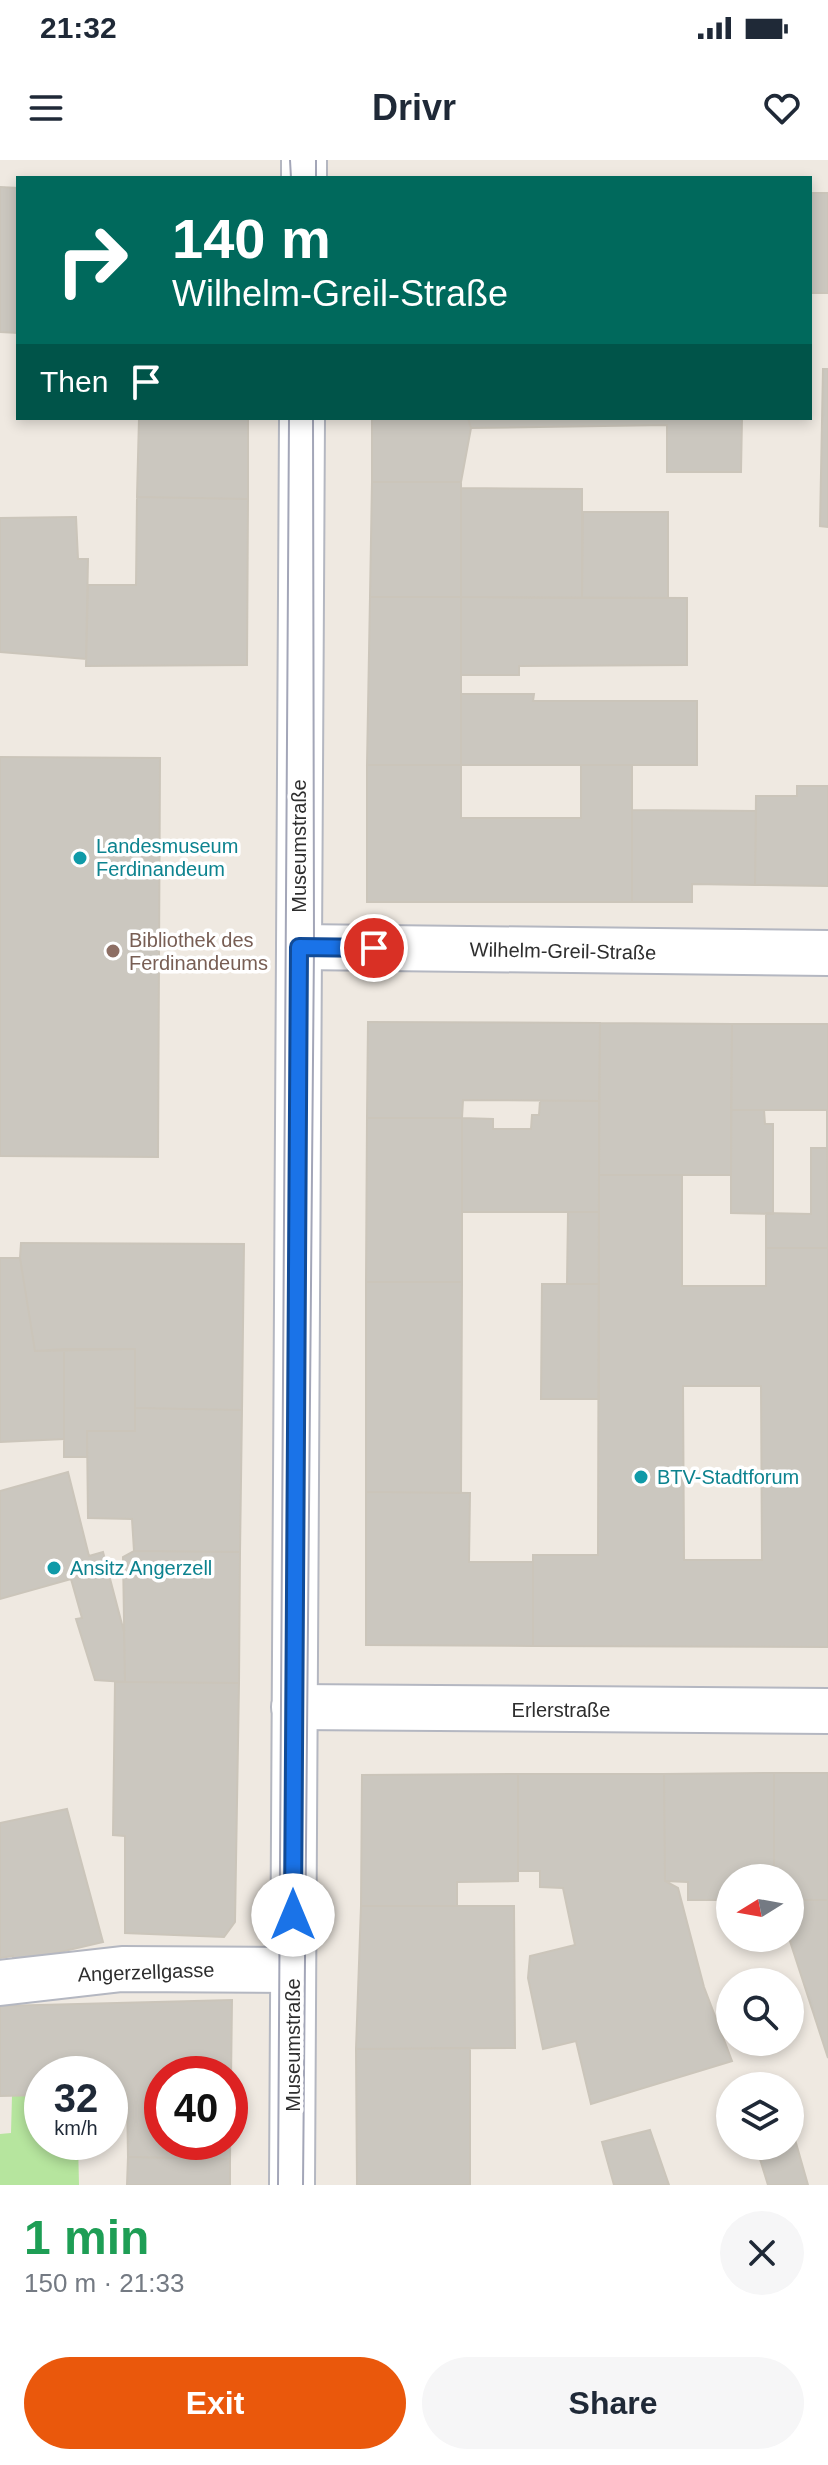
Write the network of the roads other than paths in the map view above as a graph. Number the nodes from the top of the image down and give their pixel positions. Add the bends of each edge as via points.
1 (302, 420) edge
2 (299, 947) junction
3 (828, 953) edge
4 (294, 1707) junction
5 (828, 1711) edge
6 (293, 1970) junction
7 (0, 1983) edge
8 (292, 2185) edge

1 - 2 street, Museumstraße
2 - 3 street, Wilhelm-Greil-Straße
2 - 4 street, Museumstraße
4 - 5 street, Erlerstraße
4 - 6 street, Museumstraße
6 - 7 street, Angerzellgasse via 122,1969
6 - 8 street, Museumstraße

